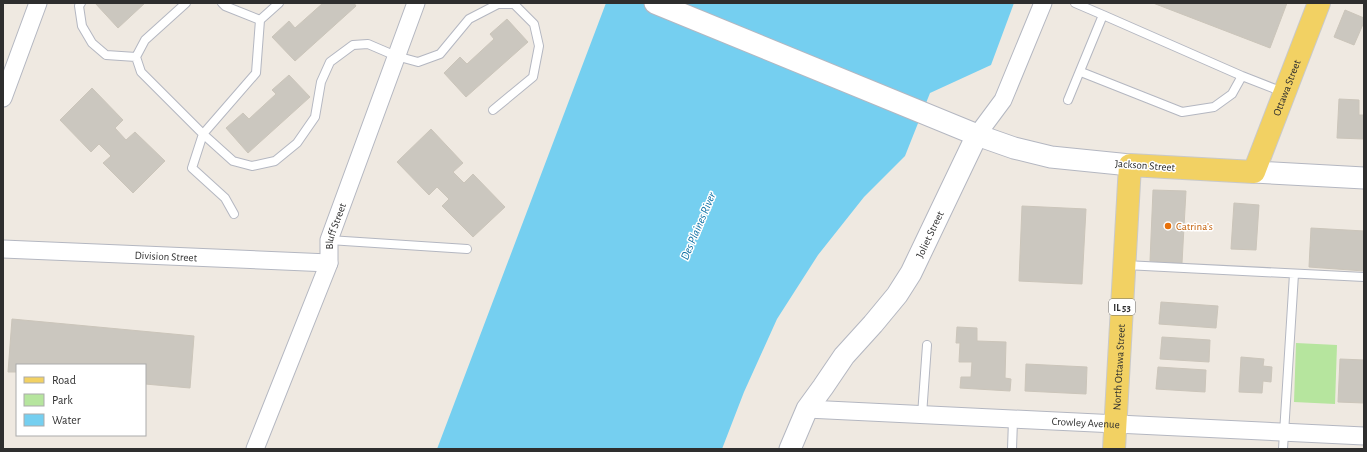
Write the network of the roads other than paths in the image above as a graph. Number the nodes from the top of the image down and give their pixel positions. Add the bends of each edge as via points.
1 (38, 3) edge
2 (81, 3) edge
3 (186, 3) edge
4 (222, 3) edge
5 (279, 3) edge
6 (416, 3) edge
7 (655, 3) edge
8 (1043, 3) edge
9 (1074, 3) edge
10 (1319, 3) edge
11 (1103, 15) junction
12 (260, 20) junction
13 (396, 56) junction
14 (136, 57) junction
15 (1080, 72) junction
16 (1242, 76) junction
17 (1284, 92) junction
18 (3, 98) edge
19 (1068, 100) dead end
20 (493, 110) dead end
21 (203, 134) junction
22 (977, 135) junction
23 (1130, 165) junction
24 (1254, 172) junction
25 (1364, 178) edge
26 (234, 214) dead end
27 (329, 240) junction
28 (3, 249) edge
29 (467, 249) dead end
30 (329, 263) junction
31 (1124, 265) junction
32 (1294, 274) junction
33 (1364, 277) edge
34 (926, 344) dead end
35 (807, 410) junction
36 (922, 415) junction
37 (1013, 420) junction
38 (1116, 425) junction
39 (1364, 436) edge
40 (1283, 441) edge
41 (255, 449) edge
42 (790, 449) edge
43 (1012, 449) edge
44 (1114, 449) edge

1 - 18 street
2 - 14 lane via 82,26 92,43 106,55
3 - 14 lane via 145,40
4 - 12 lane
5 - 12 lane
6 - 13 street, Bluff Street
7 - 22 street, Jackson Street
8 - 22 street, Joliet Street via 1003,100
9 - 11 lane
10 - 17 main road, Ottawa Street
11 - 15 lane
11 - 16 lane
12 - 21 lane via 256,73
13 - 20 lane via 418,62 440,54 469,19 498,4 514,4 534,24 539,46 533,77
13 - 21 lane via 368,44 353,45 330,62 321,82 315,117 297,143 275,161 252,166 233,161
13 - 27 street, Bluff Street
14 - 21 lane via 142,72
15 - 16 lane via 1182,112 1214,106 1232,94
15 - 19 lane
16 - 17 lane
17 - 24 main road, Ottawa Street
21 - 26 lane via 192,168 225,198
22 - 23 street, Jackson Street via 1014,148 1052,157
22 - 35 street, Joliet Street via 911,274 897,295 844,356
23 - 24 main road, Jackson Street
23 - 31 main road, North Ottawa Street / IL 53
24 - 25 street, Jackson Street
27 - 29 lane
27 - 30 street, Bluff Street
28 - 30 street, Division Street
30 - 41 street, Bluff Street
31 - 32 lane
31 - 38 main road, North Ottawa Street / IL 53
32 - 33 lane
32 - 40 lane
34 - 36 lane
35 - 36 street, Crowley Avenue
35 - 42 street, Joliet Street
36 - 37 street, Crowley Avenue
37 - 38 street, Crowley Avenue
37 - 43 lane
38 - 40 street, Crowley Avenue
38 - 44 main road, North Ottawa Street / IL 53
39 - 40 street, Crowley Avenue

